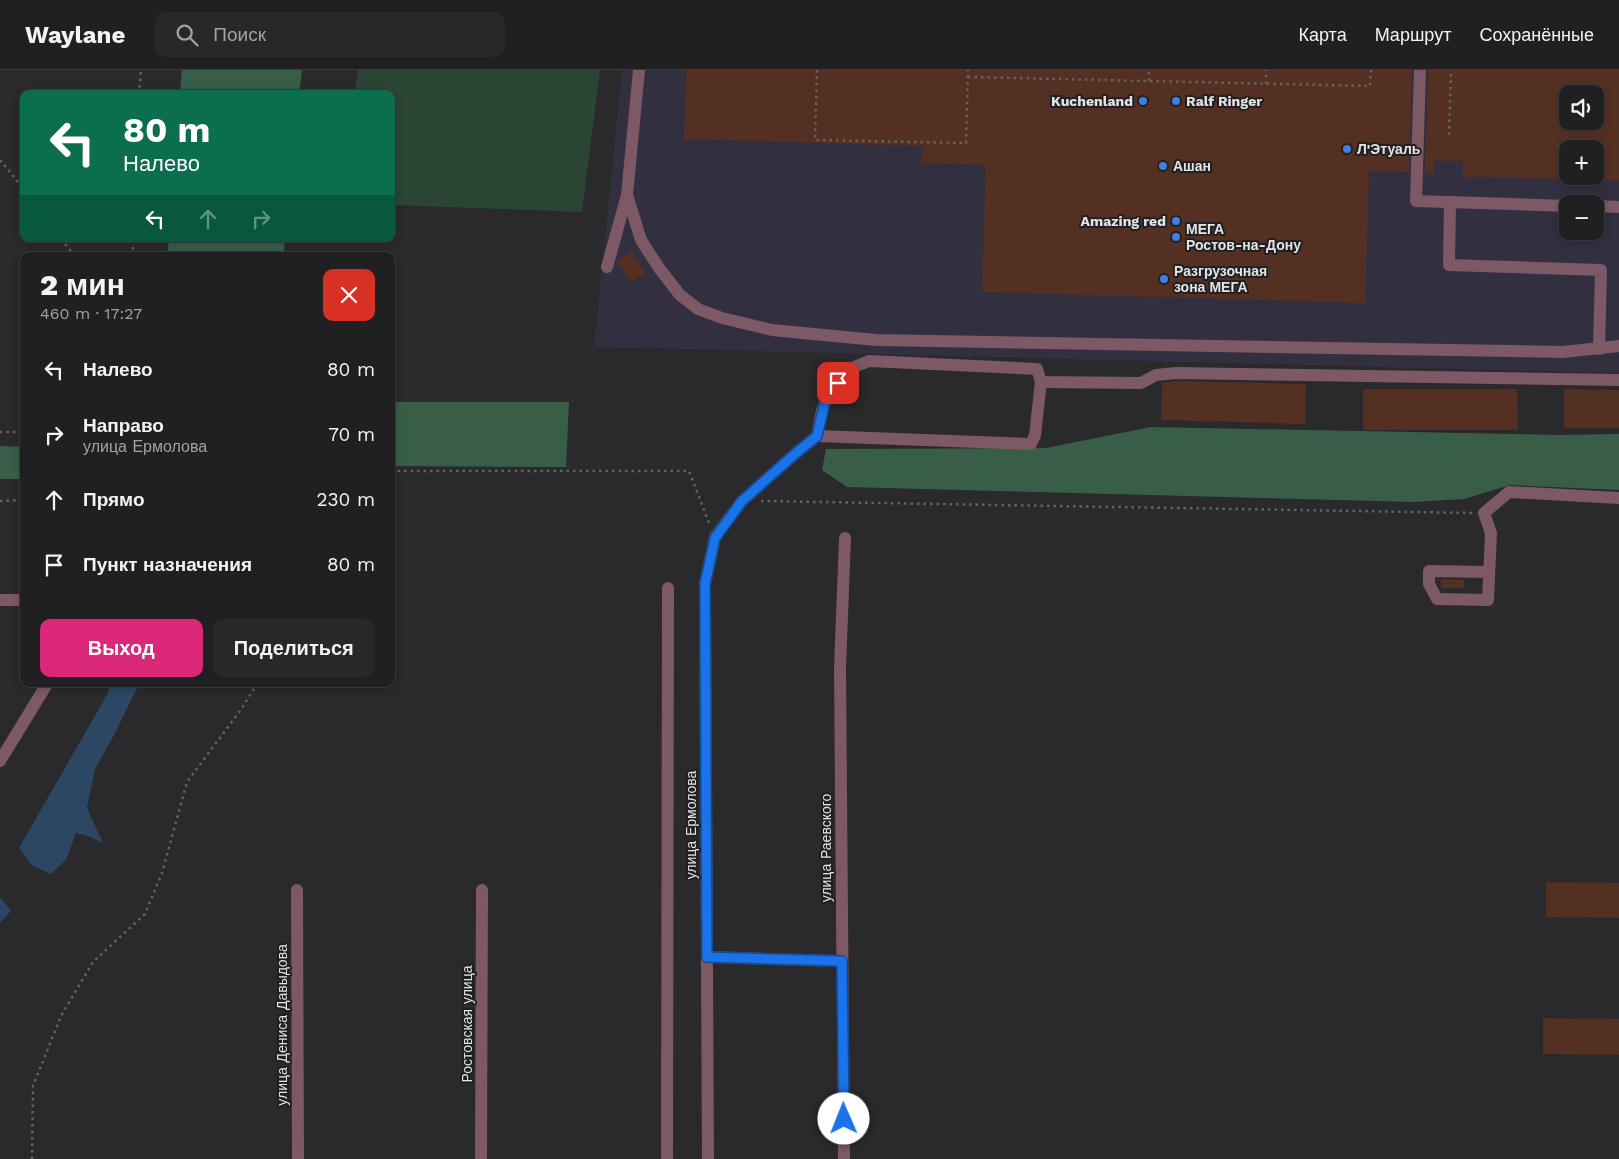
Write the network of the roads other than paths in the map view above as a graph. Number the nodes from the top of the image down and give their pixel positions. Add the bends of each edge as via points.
1 (640, 70) edge
2 (1420, 70) edge
3 (626, 195) junction
4 (1450, 202) junction
5 (1559, 206) edge
6 (1604, 206) edge
7 (1619, 207) edge
8 (607, 267) dead end
9 (1619, 346) edge
10 (1599, 349) junction
11 (1619, 380) edge
12 (1041, 382) junction
13 (817, 436) junction
14 (1619, 498) edge
15 (845, 538) dead end
16 (1489, 572) junction
17 (668, 588) dead end
18 (0, 600) edge
19 (20, 600) edge
20 (45, 687) edge
21 (0, 761) edge
22 (297, 890) dead end
23 (482, 890) dead end
24 (707, 957) junction
25 (842, 961) junction
26 (298, 1159) edge
27 (481, 1159) edge
28 (667, 1159) edge
29 (708, 1159) edge
30 (844, 1159) edge

1 - 3 street
2 - 4 street via 1416,202
3 - 8 street
3 - 10 street via 641,240 680,294 698,309 772,330 876,340 1563,352
4 - 5 street
4 - 10 street via 1449,265 1601,270
6 - 7 street
9 - 10 street
11 - 12 street via 1176,373 1156,375 1141,383
12 - 13 street via 1035,435 1031,444
12 - 13 street via 1037,369 869,361 849,369 828,396
13 - 24 street, улица Ермолова via 742,501 715,538 705,584
14 - 16 street via 1509,492 1484,513 1491,533
15 - 25 street, улица Раевского via 840,668
16 - 16 street via 1488,600 1437,599 1429,584 1429,571
17 - 28 street, улица Ермолова
18 - 19 street
20 - 21 street
22 - 26 street, улица Дениса Давыдова
23 - 27 street, Ростовская улица
24 - 25 street
24 - 29 street, улица Ермолова
25 - 30 street, улица Раевского

